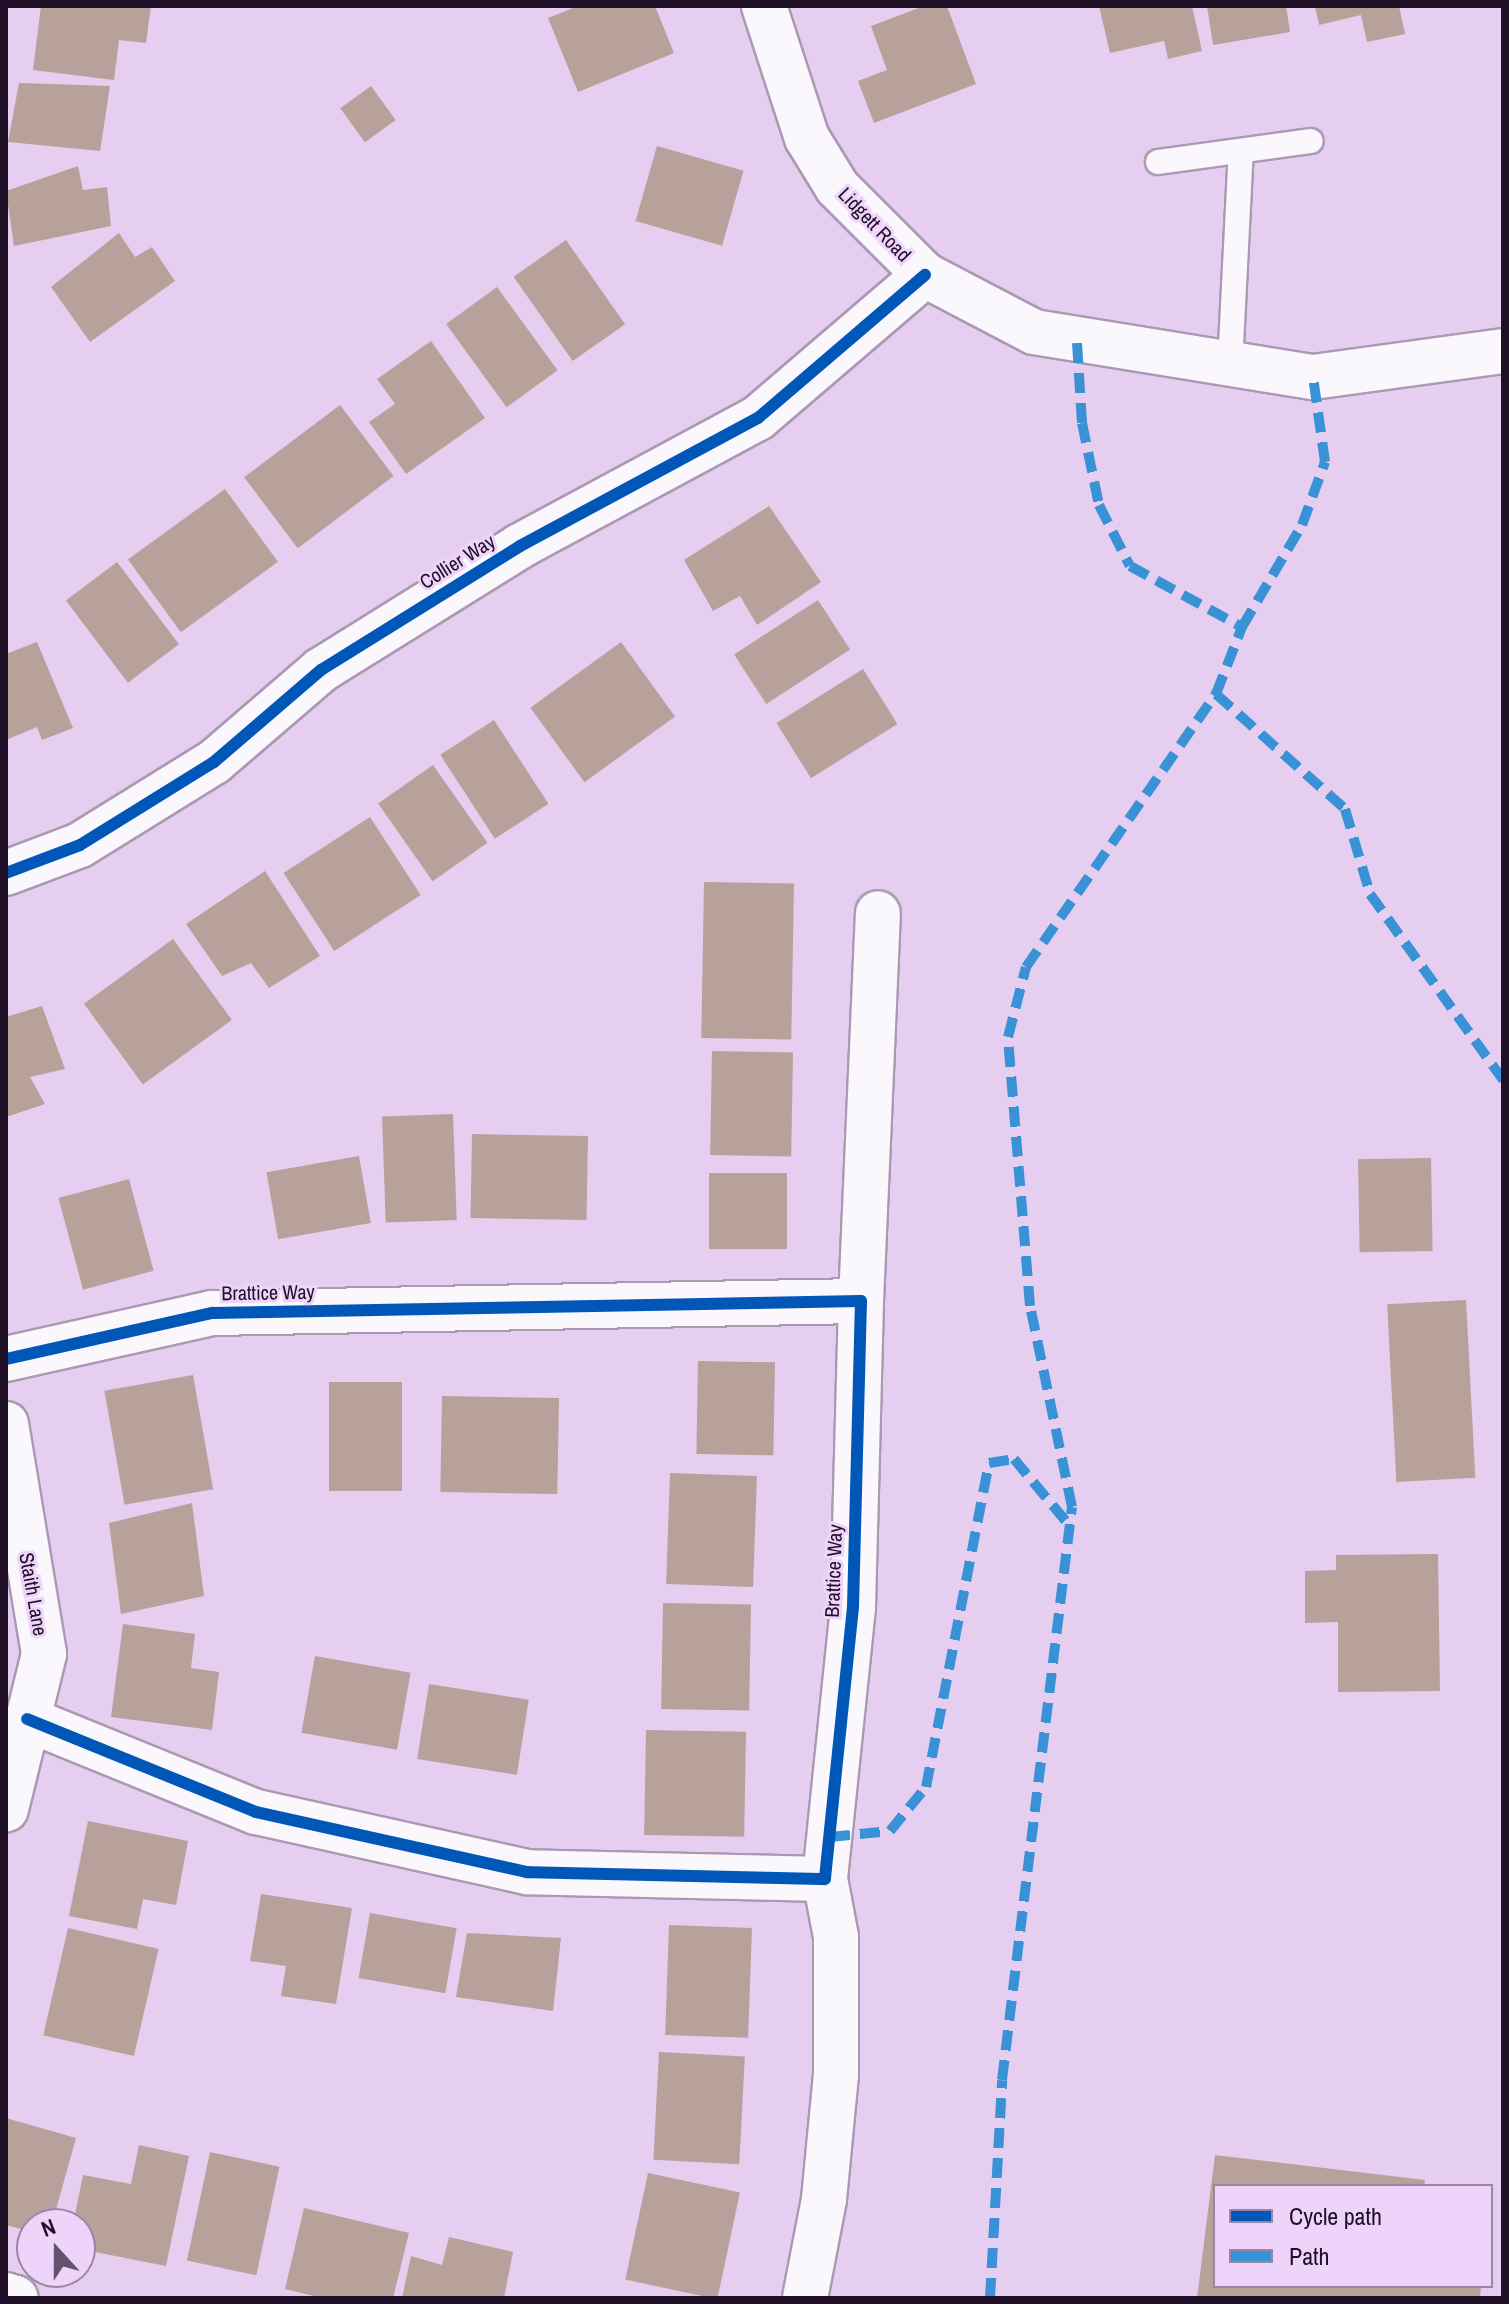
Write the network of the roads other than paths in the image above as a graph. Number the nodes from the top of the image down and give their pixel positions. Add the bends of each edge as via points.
1 (764, 6) edge
2 (1311, 141) dead end
3 (1241, 151) junction
4 (1158, 162) dead end
5 (925, 275) junction
6 (1503, 351) edge
7 (1230, 365) junction
8 (6, 873) edge
9 (878, 913) dead end
10 (861, 1301) junction
11 (6, 1359) edge
12 (6, 1424) edge
13 (12, 1502) edge
14 (27, 1719) junction
15 (6, 1809) edge
16 (825, 1879) junction
17 (6, 2295) edge
18 (16, 2298) edge
19 (805, 2298) edge

1 - 5 street, Lidgett Road via 807,138 837,187
2 - 3 lane
3 - 4 lane
3 - 7 lane
5 - 7 street, Lidgett Road via 1034,332
5 - 8 street, Collier Way via 758,418 520,546 321,670 214,762 80,845
6 - 7 street, Lidgett Road via 1313,377
9 - 10 street
10 - 11 street, Brattice Way via 212,1313
10 - 16 street, Brattice Way via 853,1607
12 - 13 street, Staith Lane
13 - 14 street, Staith Lane via 44,1654
14 - 15 street, Staith Lane
14 - 16 street via 256,1812 527,1872
16 - 19 street, Brattice Way via 836,1937 836,2075 824,2199
17 - 18 street

